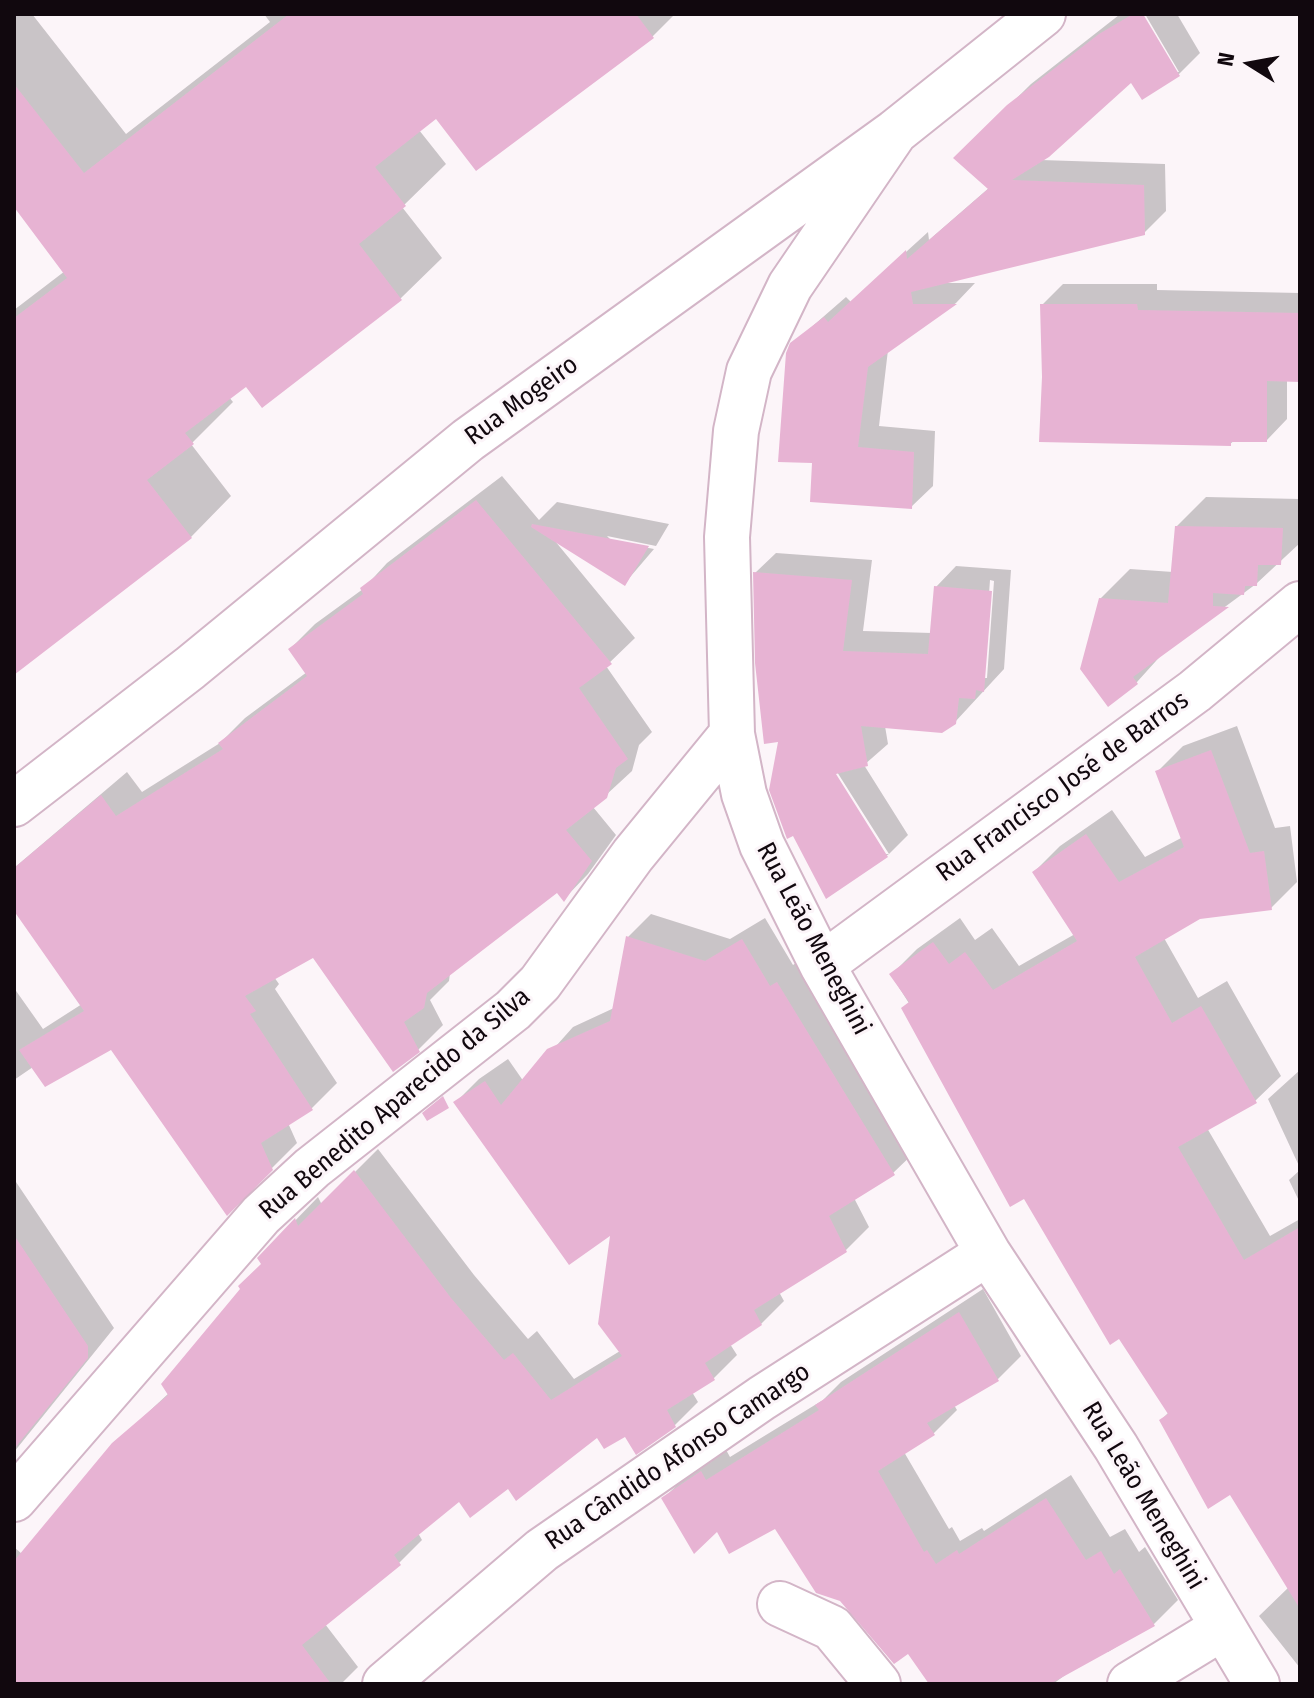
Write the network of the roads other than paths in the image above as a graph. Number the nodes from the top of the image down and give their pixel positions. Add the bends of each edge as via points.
1 (1043, 14) edge
2 (895, 132) junction
3 (1300, 604) edge
4 (732, 734) junction
5 (14, 804) edge
6 (822, 965) junction
7 (988, 1253) junction
8 (14, 1499) edge
9 (780, 1604) dead end
10 (1222, 1628) junction
11 (385, 1684) edge
12 (878, 1684) edge
13 (1130, 1684) edge
14 (1257, 1684) edge

1 - 2 street, Rua Mogeiro
2 - 4 street, Rua Leão Meneghini via 790,286 749,371 736,431 727,537
2 - 5 street, Rua Mogeiro via 468,440
3 - 6 street, Rua Francisco José de Barros via 1195,691
4 - 6 street, Rua Leão Meneghini via 744,794 762,845
4 - 8 street, Rua Benedito Aparecido da Silva via 633,855 540,983 261,1215
6 - 7 street, Rua Leão Meneghini
7 - 10 street, Rua Leão Meneghini via 1116,1447
7 - 11 street, Rua Cândido Afonso Camargo via 762,1398 542,1550
9 - 12 street via 832,1628
10 - 13 street
10 - 14 street, Rua Leão Meneghini

